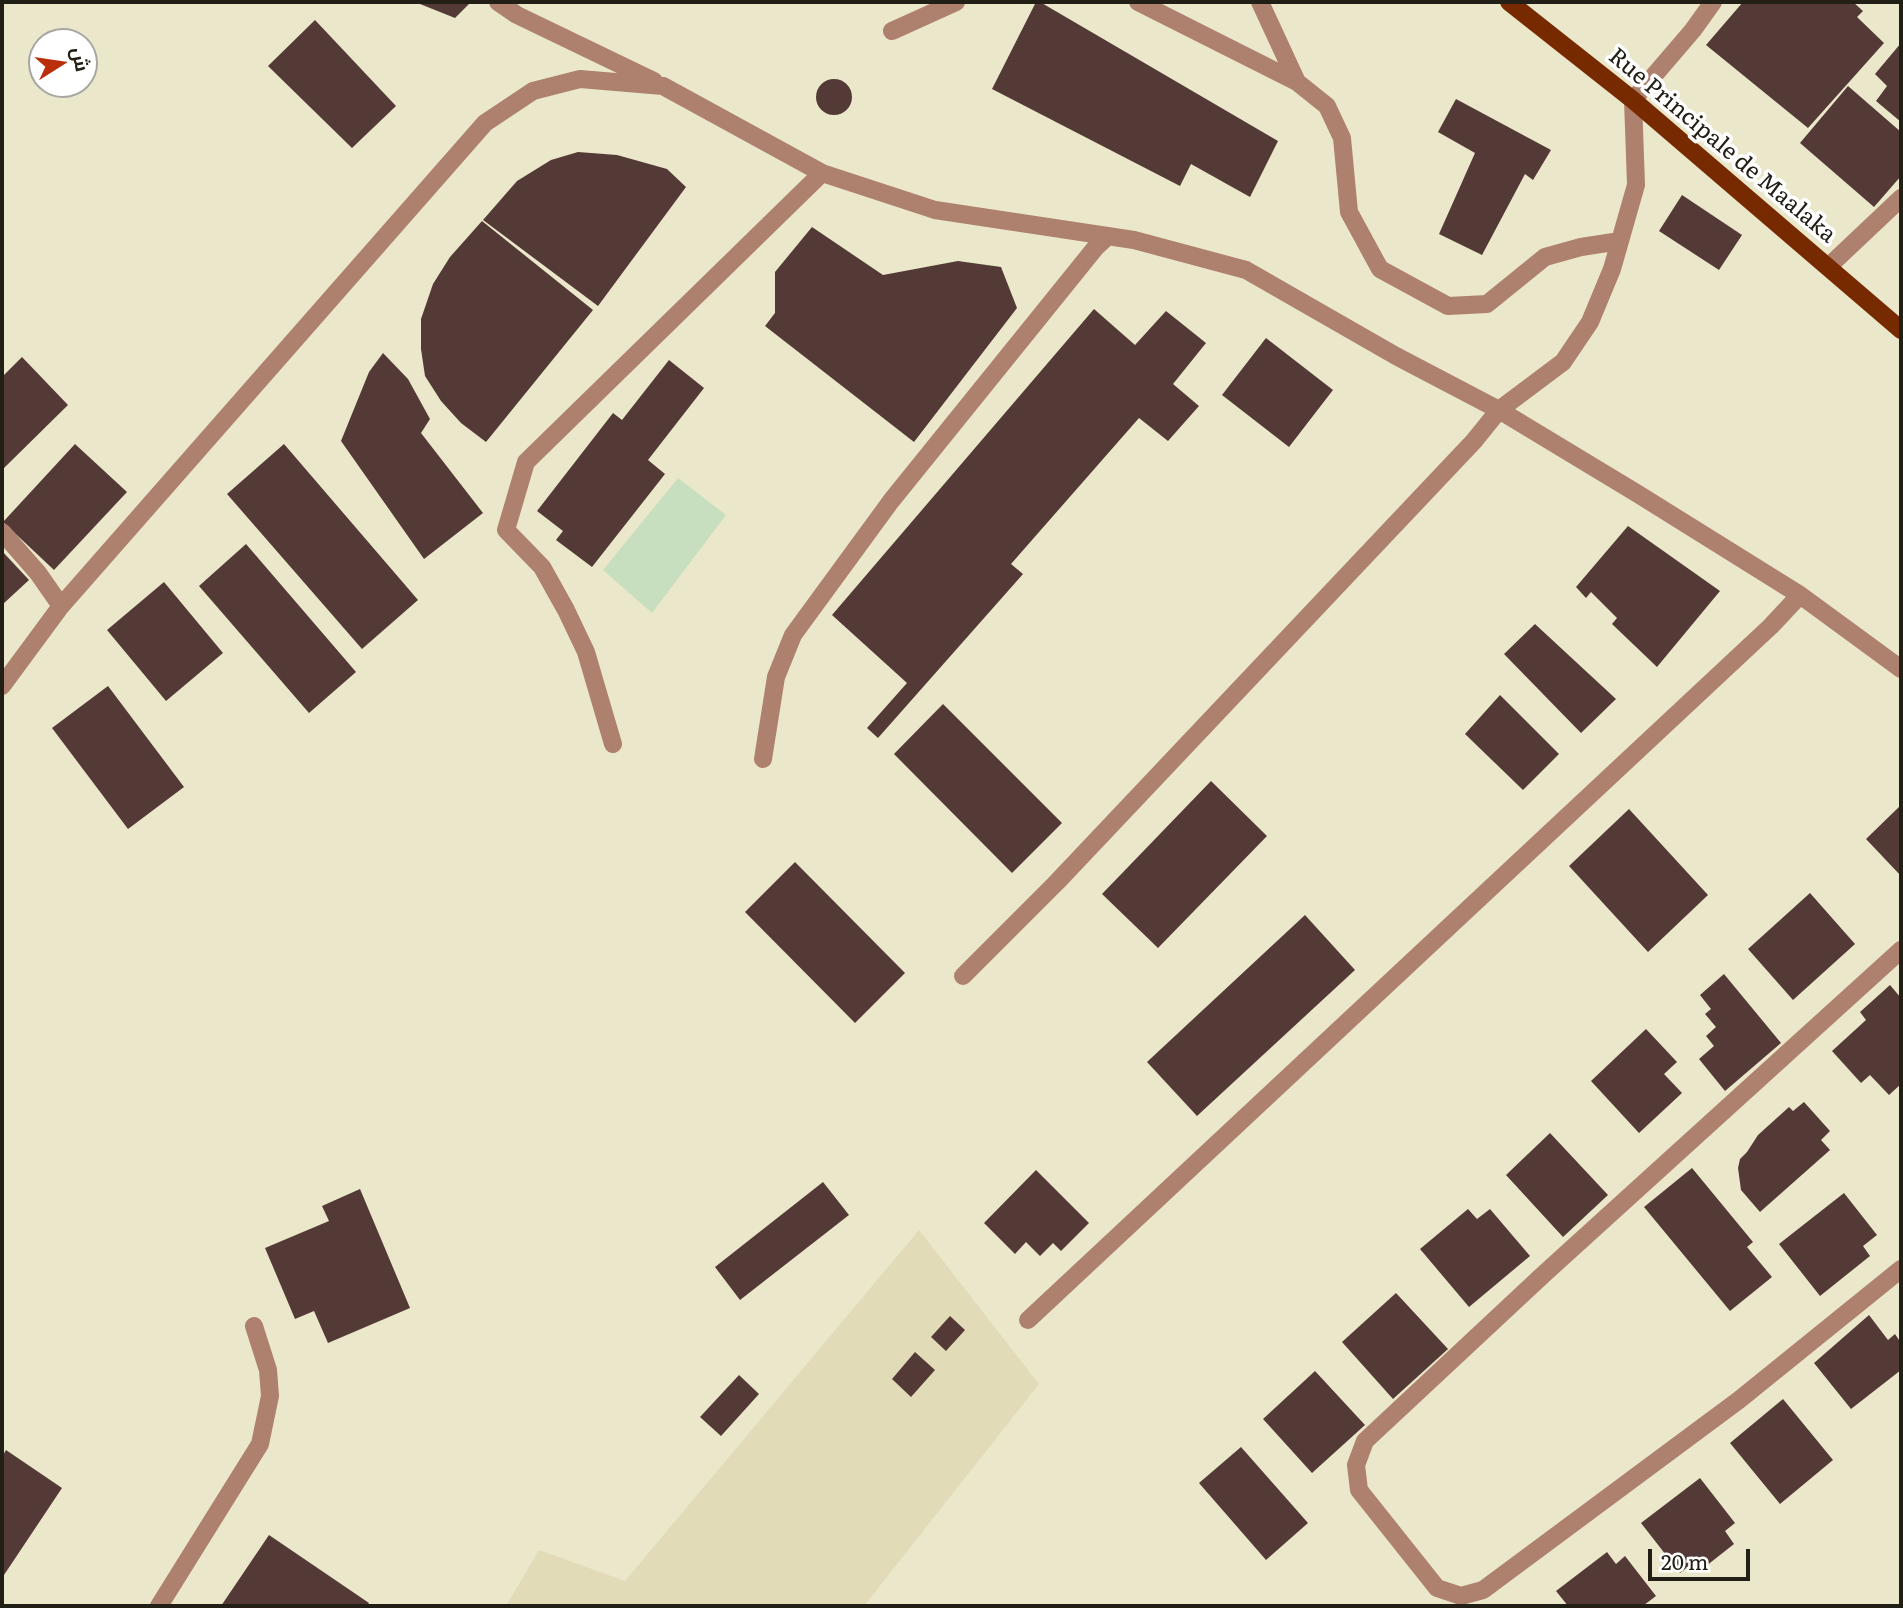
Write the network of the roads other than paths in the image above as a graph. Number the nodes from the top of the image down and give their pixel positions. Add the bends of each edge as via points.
1 (498, 2) edge
2 (956, 2) edge
3 (1138, 2) edge
4 (1260, 2) edge
5 (1509, 2) edge
6 (1713, 2) edge
7 (892, 31) dead end
8 (1297, 82) junction
9 (663, 86) junction
10 (1633, 100) junction
11 (822, 173) junction
12 (1901, 198) edge
13 (1108, 236) junction
14 (1620, 241) junction
15 (1828, 267) junction
16 (1901, 330) edge
17 (1499, 410) junction
18 (2, 532) edge
19 (1800, 595) junction
20 (61, 606) junction
21 (1901, 669) edge
22 (2, 686) edge
23 (613, 744) dead end
24 (763, 759) dead end
25 (1901, 950) edge
26 (963, 976) dead end
27 (1901, 1269) edge
28 (1028, 1320) dead end
29 (254, 1326) dead end
30 (159, 1606) edge

1 - 9 street
2 - 7 street
3 - 8 street
4 - 8 street
5 - 10 main road, Rue Principale de Maalaka
6 - 10 street
8 - 14 street via 1327,106 1342,138 1349,212 1380,269 1448,306 1487,304 1545,257
9 - 11 street
9 - 20 street via 580,79 533,91 485,123
10 - 14 street via 1636,185
10 - 15 main road, Rue Principale de Maalaka
11 - 13 street via 935,210
11 - 23 street via 526,462 506,530 542,567 566,610 586,652
12 - 15 street
13 - 17 street via 1246,270
13 - 24 street via 900,490 793,635 776,677
14 - 17 street via 1590,322 1563,362
15 - 16 main road, Rue Principale de Maalaka
17 - 19 street
17 - 26 street via 1057,882
18 - 20 street
19 - 21 street
19 - 28 street
20 - 22 street
25 - 27 street via 1365,1441 1356,1465 1359,1490 1437,1588 1461,1596 1483,1590 1738,1400
29 - 30 street via 268,1370 270,1396 260,1444

